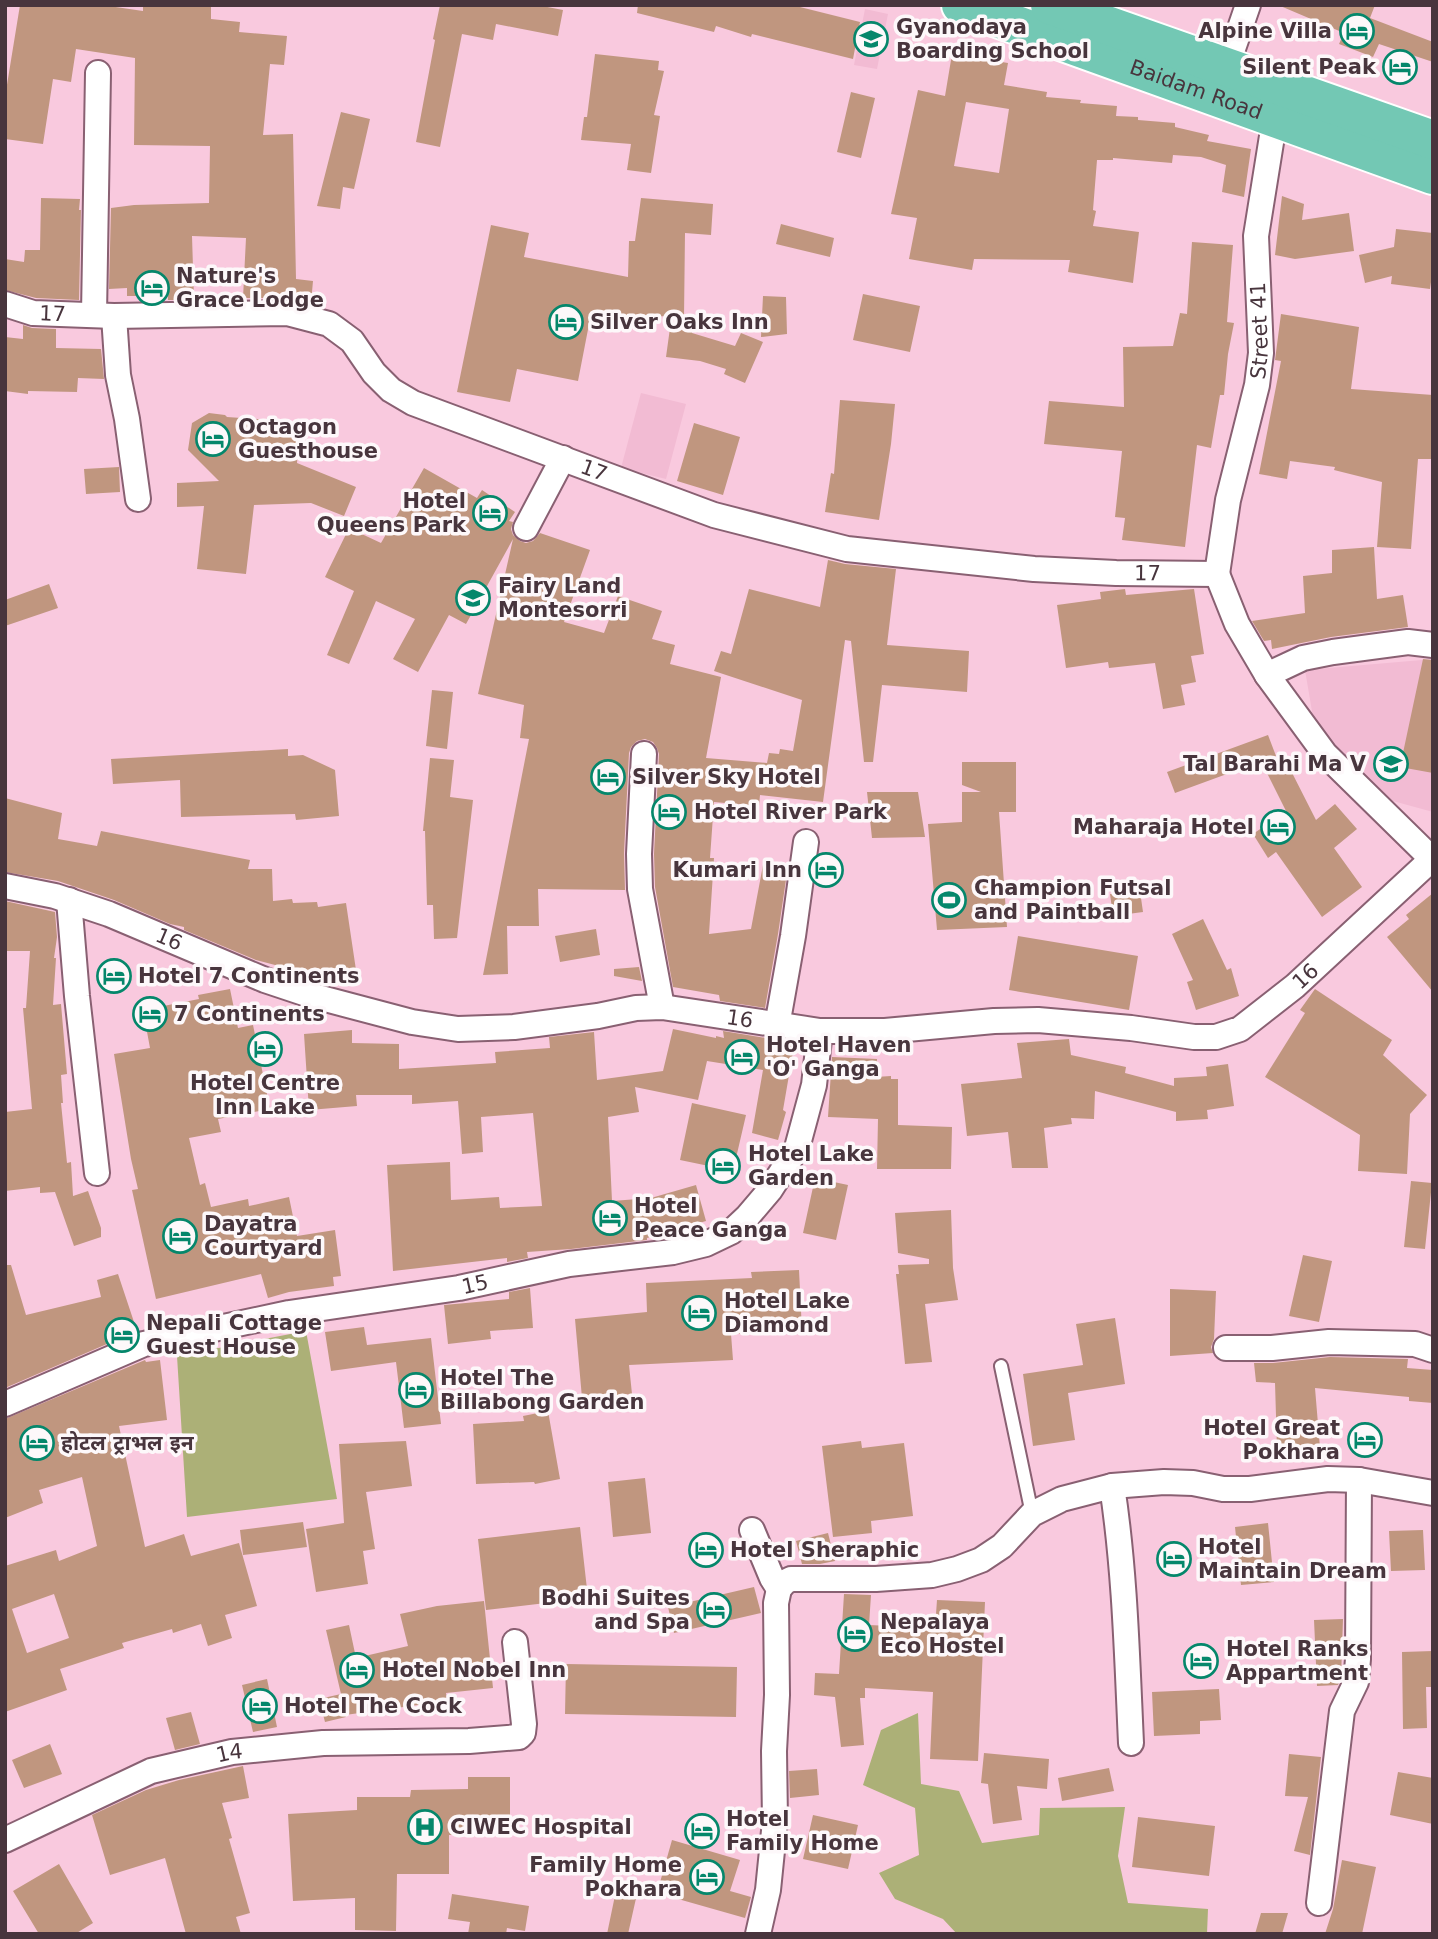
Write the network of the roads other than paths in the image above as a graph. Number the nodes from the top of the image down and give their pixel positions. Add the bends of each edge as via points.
1 (961, 5) edge
2 (1050, 5) edge
3 (1248, 5) edge
4 (1227, 66) junction
5 (98, 73) dead end
6 (1278, 102) junction
7 (1433, 140) edge
8 (1433, 175) edge
9 (5, 304) edge
10 (104, 316) junction
11 (564, 458) junction
12 (138, 499) dead end
13 (526, 528) dead end
14 (1217, 574) junction
15 (1433, 645) edge
16 (1267, 675) junction
17 (644, 754) dead end
18 (806, 842) dead end
19 (1432, 859) edge
20 (5, 886) edge
21 (69, 900) junction
22 (662, 1007) junction
23 (777, 1026) junction
24 (820, 1031) junction
25 (97, 1173) dead end
26 (1226, 1348) dead end
27 (1433, 1349) edge
28 (1001, 1366) dead end
29 (5, 1404) edge
30 (1359, 1480) junction
31 (1112, 1486) junction
32 (1433, 1493) edge
33 (1032, 1514) junction
34 (752, 1530) dead end
35 (779, 1589) junction
36 (515, 1642) dead end
37 (1131, 1743) dead end
38 (5, 1840) edge
39 (1319, 1903) dead end
40 (758, 1934) edge

1 - 6 main road, Baidam Road
2 - 4 main road, Baidam Road
3 - 4 street
4 - 6 main road, Baidam Road
5 - 10 street
6 - 7 main road, Baidam Road
6 - 8 main road, Baidam Road
6 - 14 street, Street 41 via 1256,236 1261,353 1228,500
9 - 10 street, 17 / 17 via 33,313
10 - 11 street, 17 / 17 via 287,313 328,324 352,341 391,390 413,403
10 - 12 street via 127,419
11 - 13 street
11 - 14 street, 17 / 17 via 714,515 847,549 1034,569
14 - 16 street via 1237,624
15 - 16 street via 1408,642 1323,654
16 - 19 street via 1325,754
17 - 22 street via 640,889
18 - 23 street
19 - 24 street, 16 / 16 via 1295,986 1240,1029 1216,1037 1038,1020
20 - 21 street, 16 / 16
21 - 22 street, 16 / 16 via 265,980 411,1022 458,1030
21 - 25 street
22 - 23 street, 16 / 16
23 - 24 street, 16 / 16
24 - 29 street, 15 / 15 via 814,1086 797,1148 747,1217 731,1232 706,1244 289,1313 144,1345
26 - 27 street via 1329,1342 1415,1344
28 - 33 lane
30 - 31 street via 1223,1489 1164,1482
30 - 32 street
30 - 39 street via 1359,1659 1356,1682 1342,1712
31 - 33 street via 1062,1499
31 - 37 street via 1125,1596
33 - 35 street via 1002,1546 957,1569 876,1579 801,1578 785,1582
34 - 35 street
35 - 40 street via 775,1821
36 - 38 street, 14 / 14 via 524,1724 519,1737 323,1743 232,1752 151,1770

